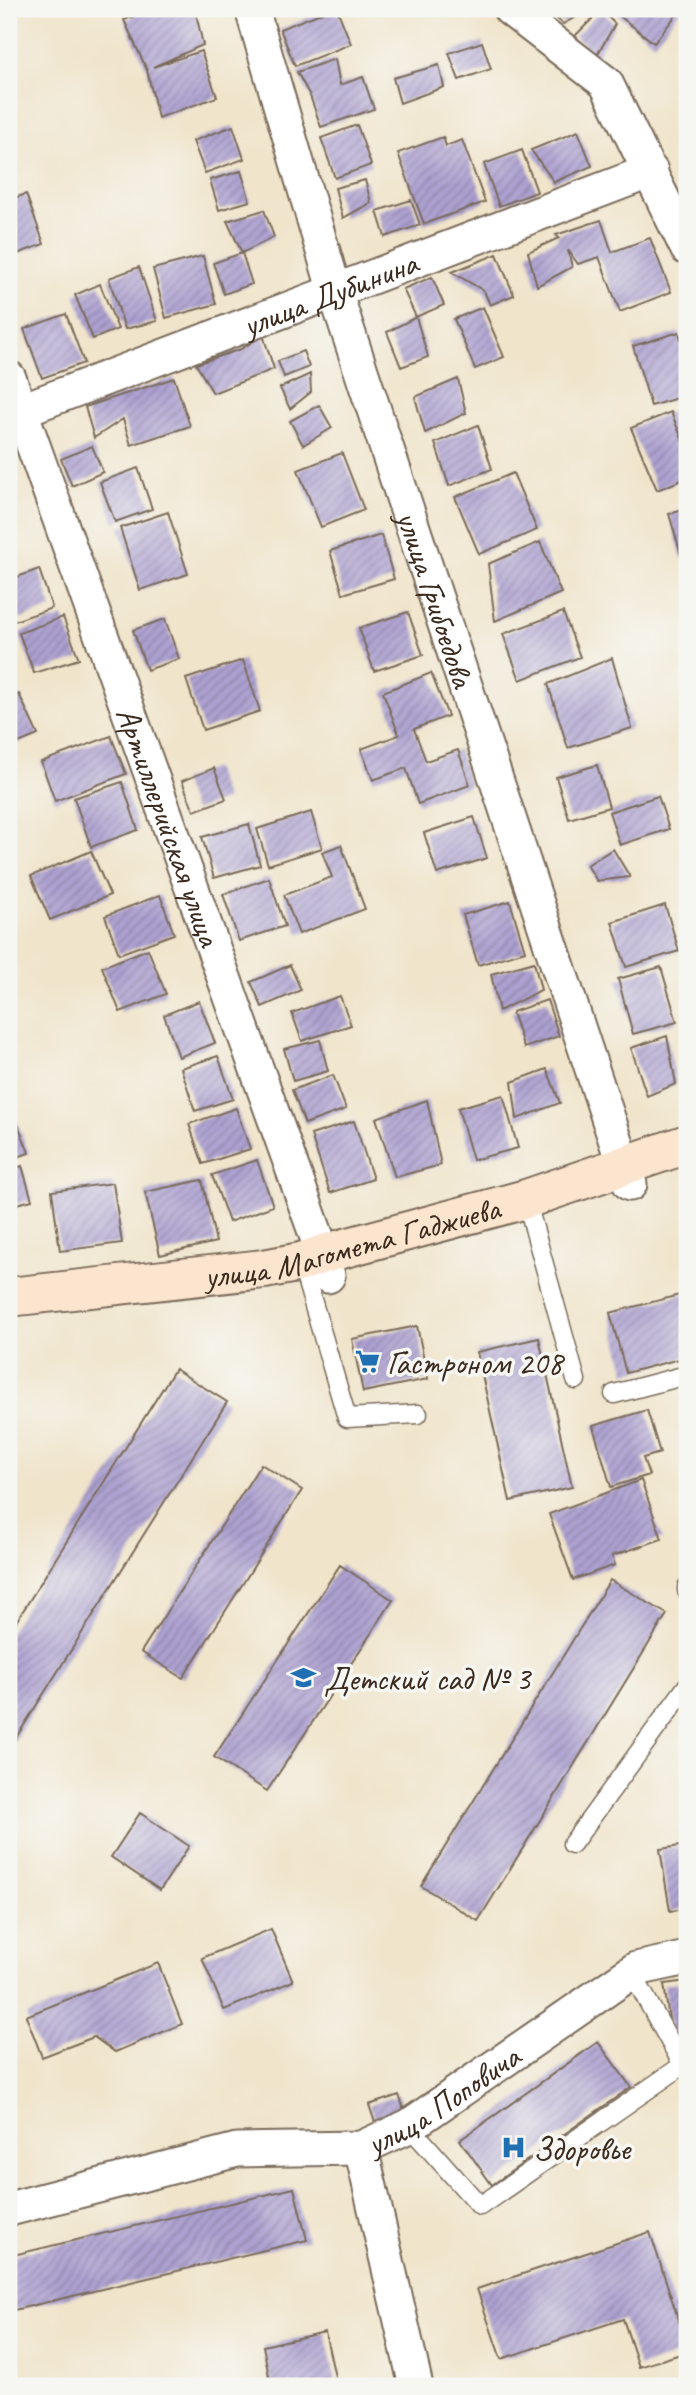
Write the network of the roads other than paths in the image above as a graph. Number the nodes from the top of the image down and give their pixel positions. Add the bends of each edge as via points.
1 (252, 9) edge
2 (510, 9) edge
3 (651, 171) junction
4 (687, 248) edge
5 (335, 292) junction
6 (9, 378) edge
7 (15, 413) edge
8 (687, 1144) edge
9 (687, 1166) edge
10 (628, 1175) junction
11 (529, 1207) junction
12 (315, 1268) junction
13 (9, 1297) edge
14 (9, 1321) edge
15 (687, 1375) edge
16 (576, 1380) dead end
17 (614, 1394) dead end
18 (418, 1414) dead end
19 (687, 1686) edge
20 (572, 1844) dead end
21 (687, 1958) edge
22 (632, 1973) junction
23 (682, 2053) edge
24 (409, 2126) junction
25 (361, 2148) junction
26 (9, 2209) edge
27 (416, 2386) edge

1 - 5 street, улица Грибоедова
2 - 3 street via 606,83
3 - 4 street
3 - 5 street, улица Дубинина
5 - 7 street, улица Дубинина
5 - 10 street, улица Грибоедова
6 - 7 street, Артиллерийская улица
7 - 12 street, Артиллерийская улица
8 - 10 main road, улица Магомета Гаджиева
9 - 10 main road, улица Магомета Гаджиева
10 - 11 main road, улица Магомета Гаджиева
11 - 12 main road, улица Магомета Гаджиева
11 - 16 lane
12 - 13 main road, улица Магомета Гаджиева via 264,1269
12 - 14 main road, улица Магомета Гаджиева via 271,1290
12 - 18 lane via 347,1418
15 - 17 lane
19 - 20 lane
21 - 22 street, улица Поповича
22 - 23 lane
22 - 24 street, улица Поповича
23 - 24 lane via 683,2065 480,2206
24 - 25 street, улица Поповича
25 - 26 street, улица Поповича via 237,2150
25 - 27 street

